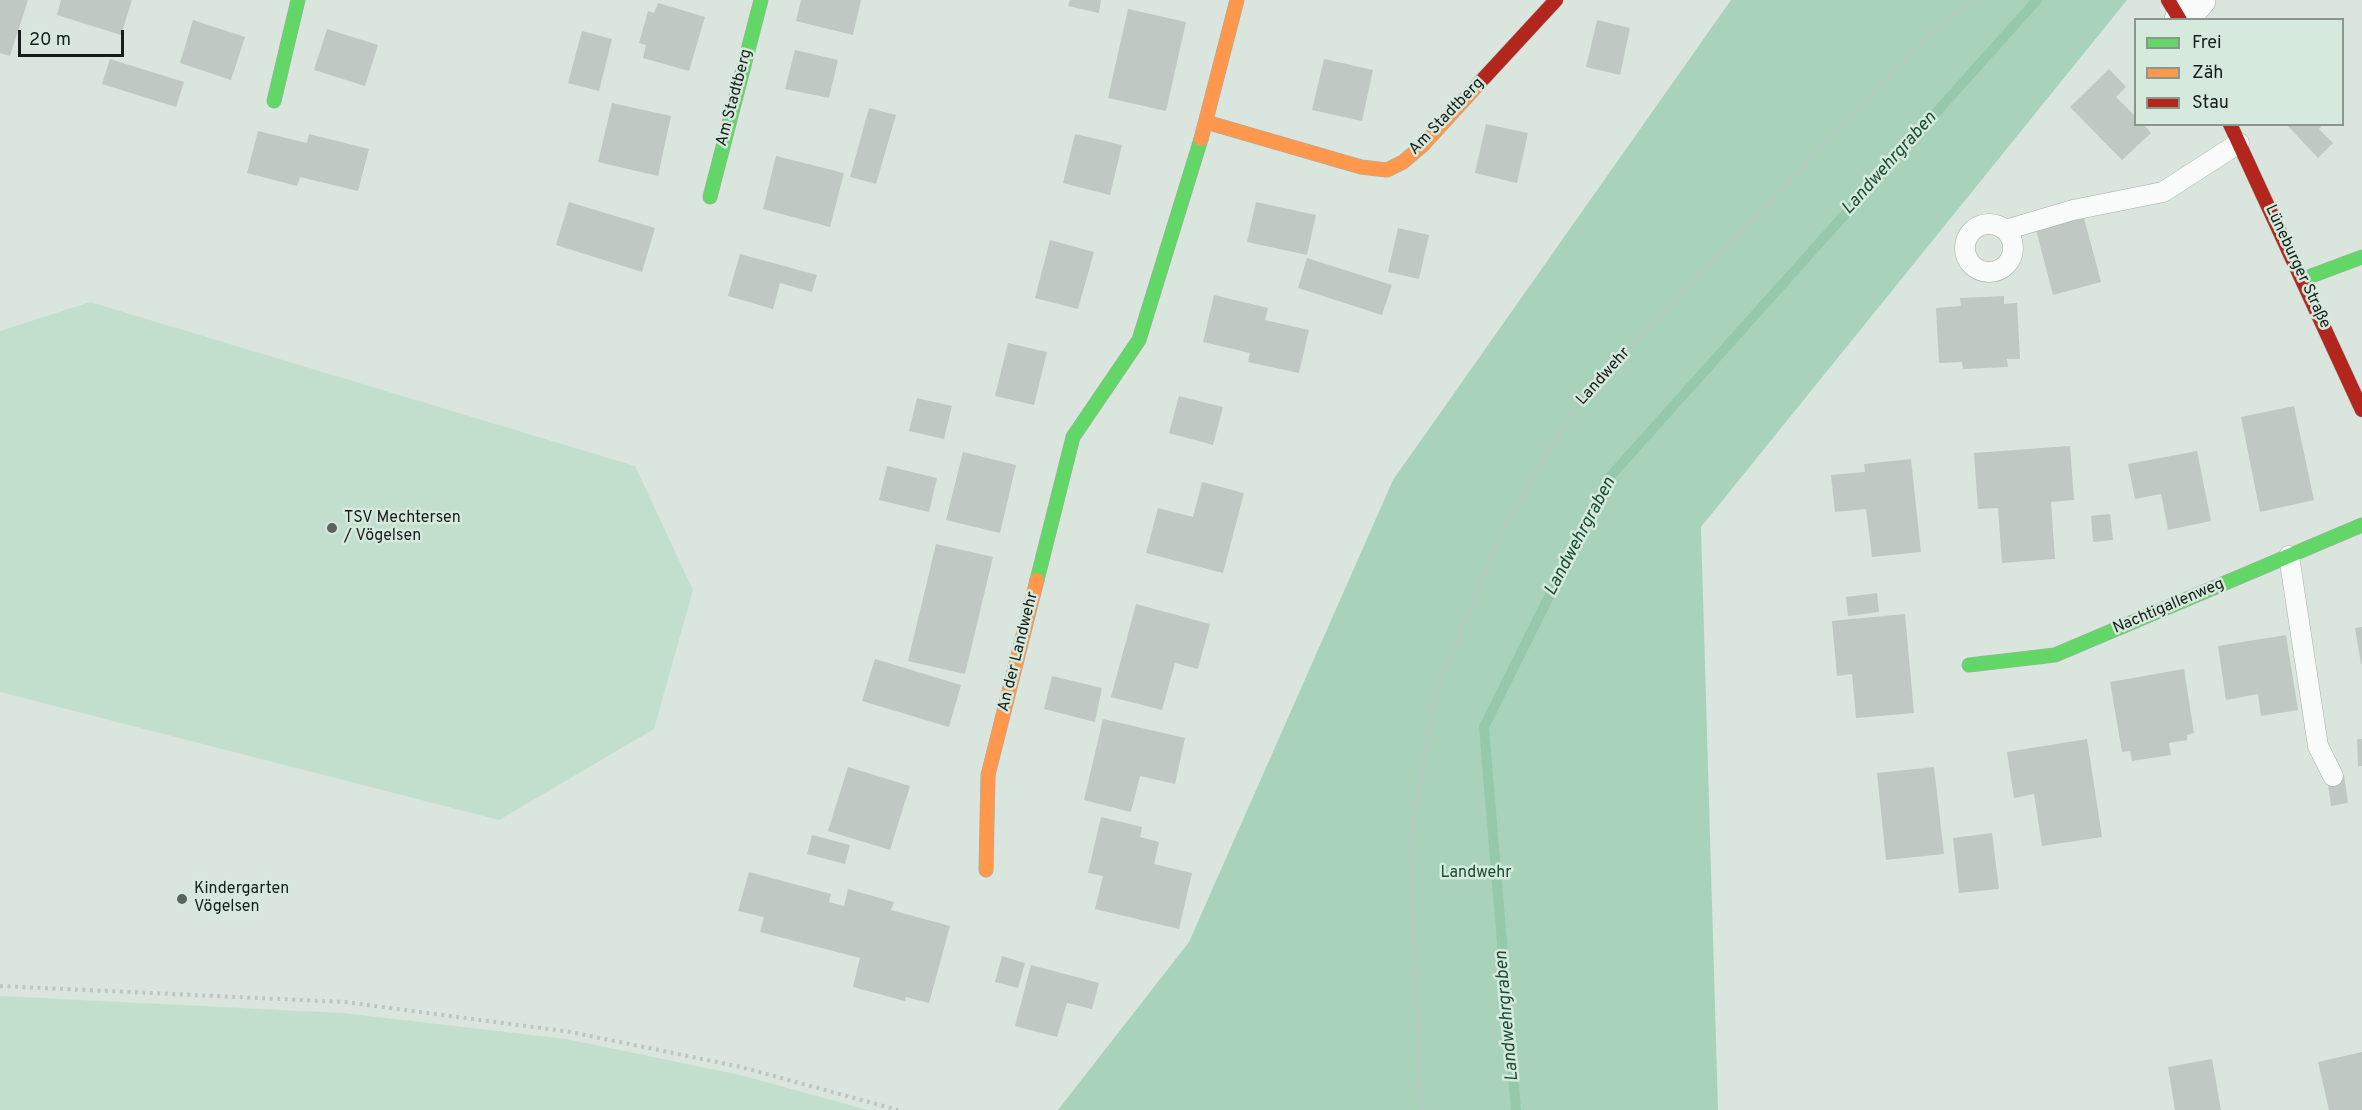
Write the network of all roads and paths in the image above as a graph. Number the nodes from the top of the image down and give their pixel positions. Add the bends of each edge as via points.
1 (298, 0) edge
2 (761, 0) edge
3 (1237, 0) edge
4 (1556, 0) edge
5 (1971, 0) edge
6 (2168, 0) edge
7 (2199, 0) edge
8 (2180, 18) edge
9 (2183, 18) edge
10 (274, 100) dead end
11 (1206, 122) junction
12 (2231, 126) edge
13 (2239, 143) junction
14 (710, 197) dead end
15 (2005, 230) dead end
16 (2362, 257) edge
17 (2303, 279) junction
18 (2362, 410) edge
19 (2362, 525) edge
20 (2289, 556) junction
21 (1969, 665) dead end
22 (2333, 776) dead end
23 (986, 870) dead end
24 (0, 986) edge
25 (898, 1110) edge
26 (1421, 1110) edge

1 - 10 street
2 - 14 street, Am Stadtberg
3 - 11 street
4 - 11 street, Am Stadtberg via 1423,145 1387,170
5 - 26 path, Landwehr via 1935,29 1581,398 1505,525 1436,693 1410,841
6 - 8 street
7 - 9 street
11 - 23 street, An der Landwehr via 1139,340 1073,437 988,775
12 - 13 street, Lüneburger Straße
13 - 15 lane via 2163,192 2073,210
13 - 17 street, Lüneburger Straße
16 - 17 street
17 - 18 street, Lüneburger Straße
19 - 20 street, Nachtigallenweg
20 - 21 street, Nachtigallenweg via 2055,655
20 - 22 lane via 2318,746
24 - 25 path via 345,1002 571,1032 741,1067

